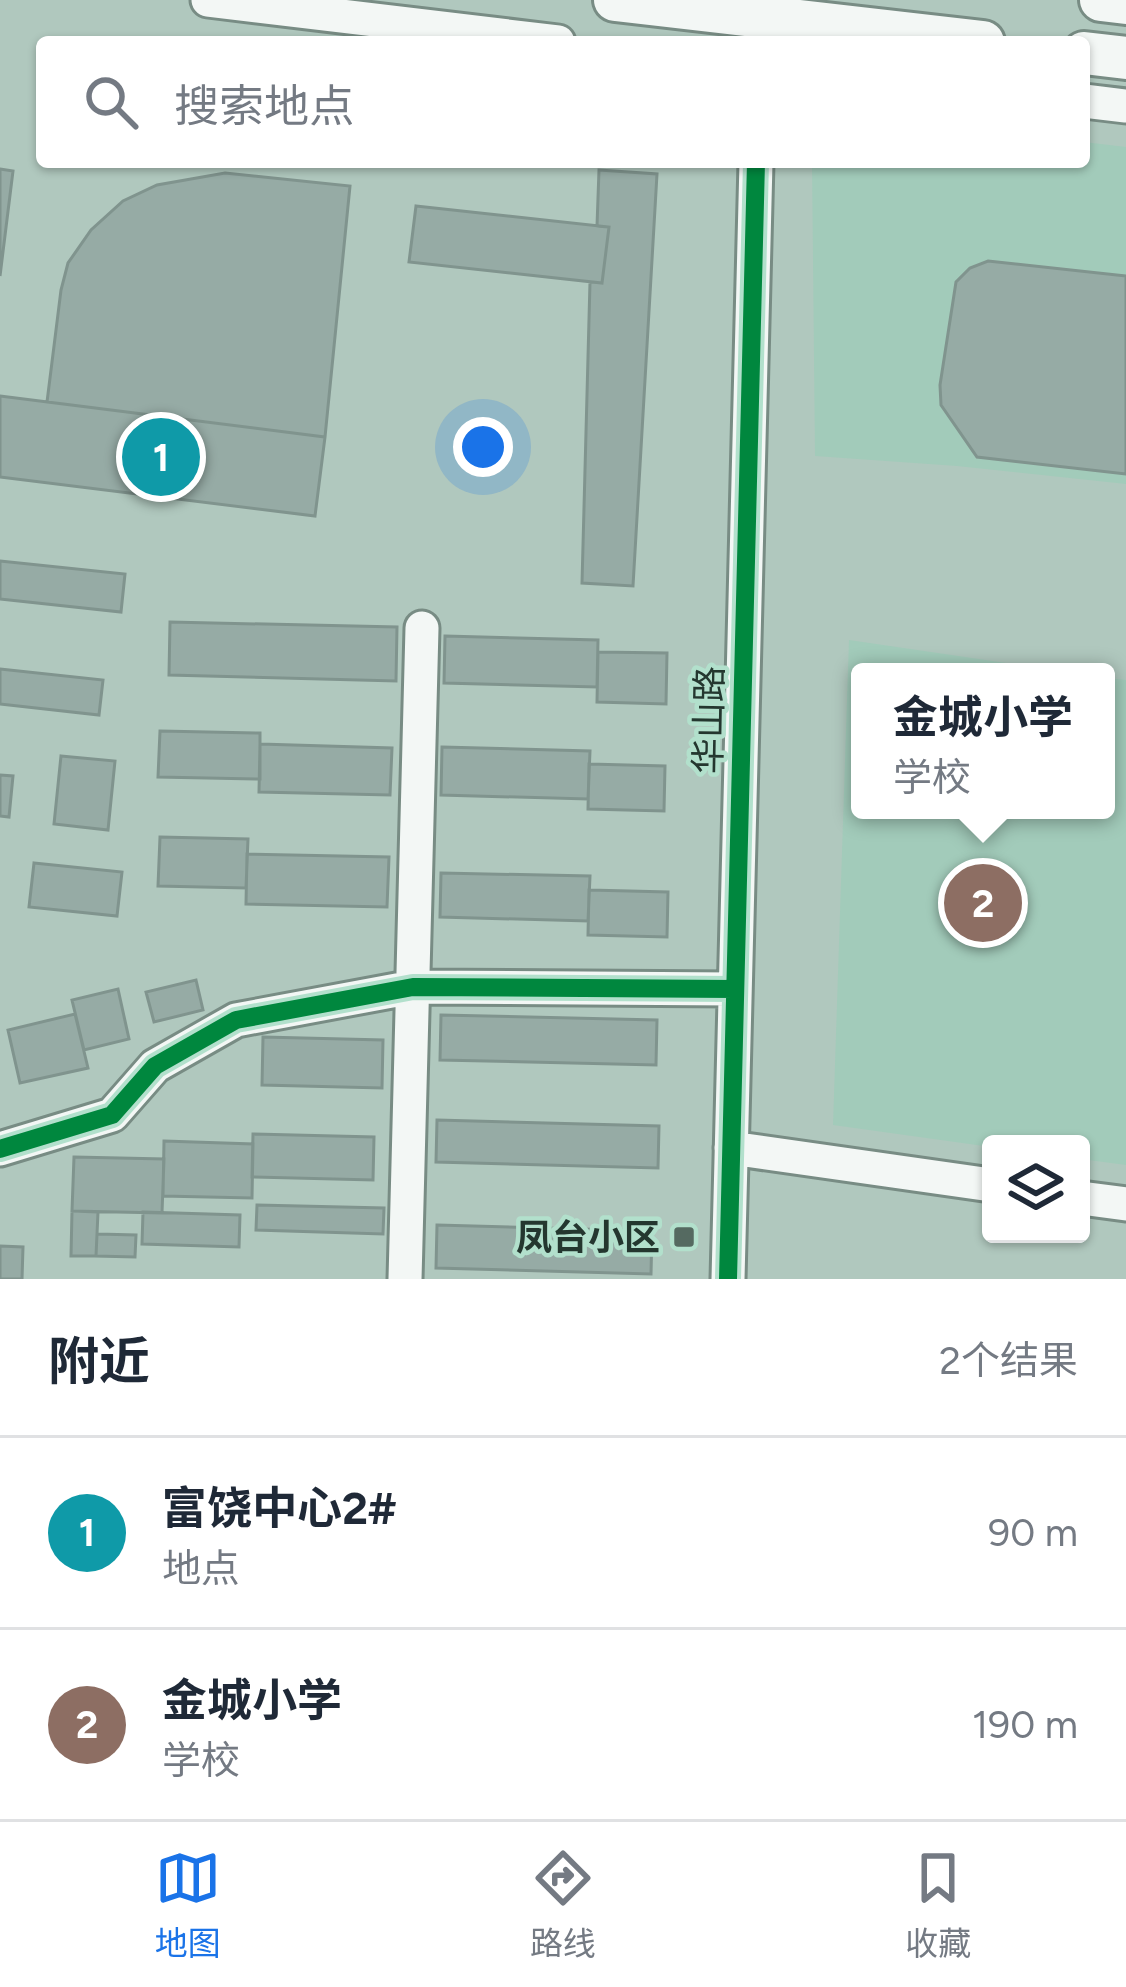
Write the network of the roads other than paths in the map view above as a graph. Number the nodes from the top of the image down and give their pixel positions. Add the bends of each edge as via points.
1 (208, 0) edge
2 (615, 0) edge
3 (1101, 0) edge
4 (1126, 3) edge
5 (765, 20) edge
6 (508, 36) edge
7 (924, 36) edge
8 (1090, 54) edge
9 (1126, 58) edge
10 (1090, 102) edge
11 (1126, 106) edge
12 (756, 168) edge
13 (422, 628) dead end
14 (413, 987) junction
15 (735, 989) junction
16 (730, 1148) junction
17 (0, 1149) edge
18 (982, 1184) edge
19 (1090, 1199) edge
20 (1126, 1204) edge
21 (405, 1279) edge
22 (728, 1279) edge

1 - 6 street
2 - 5 main road
3 - 4 main road
5 - 7 main road
8 - 9 main road
10 - 11 street
12 - 15 street, 华山路
13 - 14 street
14 - 15 street
14 - 17 street via 236,1020 155,1066 112,1115
14 - 21 street
15 - 16 street, 华山路
16 - 18 street
16 - 22 street, 华山路
19 - 20 street

